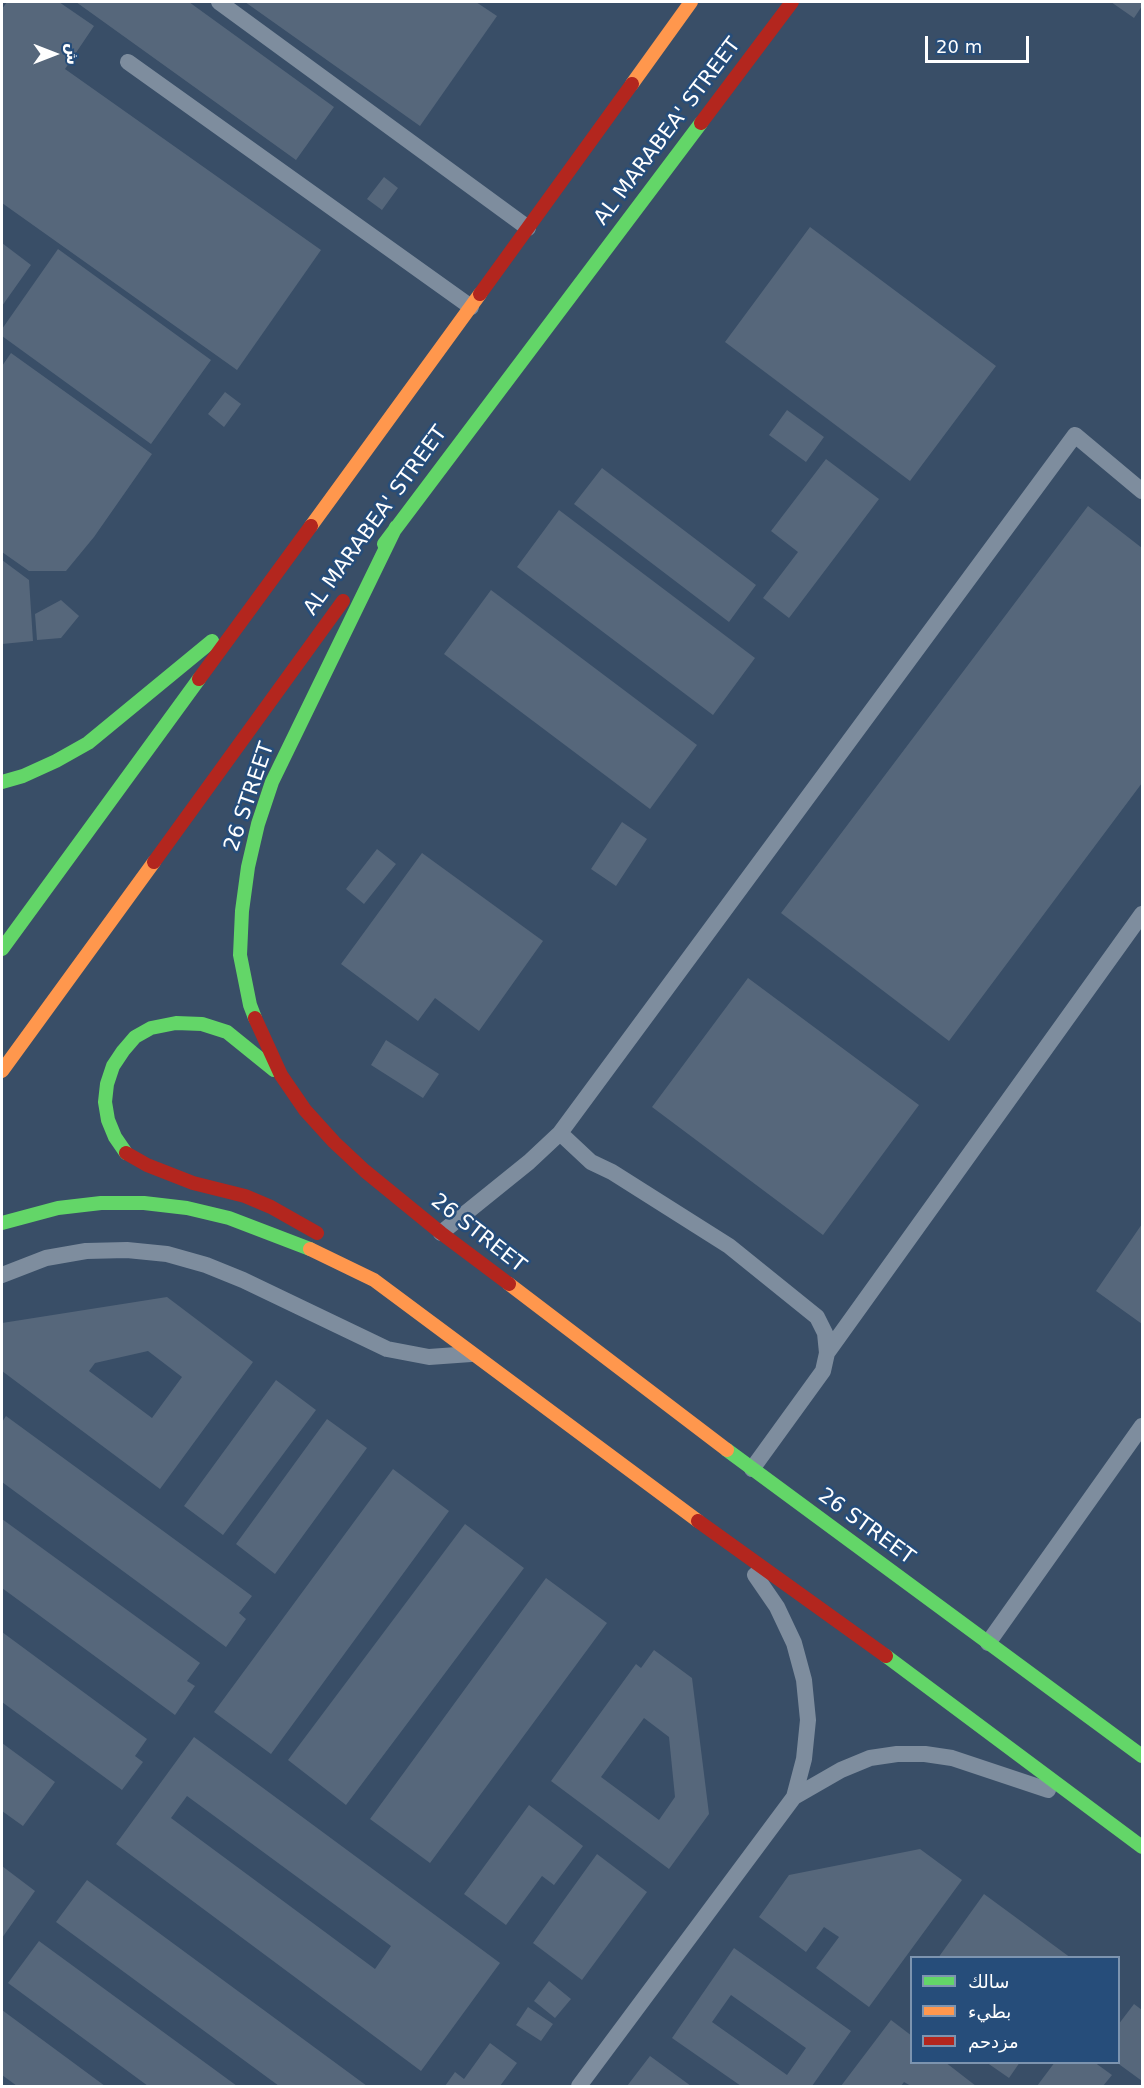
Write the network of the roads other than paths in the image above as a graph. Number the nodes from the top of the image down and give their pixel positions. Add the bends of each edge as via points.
1 (219, 2) edge
2 (691, 2) edge
3 (792, 2) edge
4 (128, 62) dead end
5 (528, 228) junction
6 (471, 307) junction
7 (1143, 490) edge
8 (396, 527) junction
9 (253, 607) junction
10 (2, 782) edge
11 (1143, 914) edge
12 (2, 949) edge
13 (2, 1071) edge
14 (281, 1075) junction
15 (560, 1133) junction
16 (2, 1223) edge
17 (441, 1233) junction
18 (2, 1275) edge
19 (374, 1280) junction
20 (472, 1353) junction
21 (827, 1353) junction
22 (1143, 1426) edge
23 (752, 1469) junction
24 (727, 1543) junction
25 (988, 1642) junction
26 (1143, 1756) edge
27 (794, 1797) junction
28 (1078, 1800) junction
29 (1143, 1847) edge
30 (579, 2086) edge

1 - 5 lane
2 - 5 street
3 - 8 street, AL MARABEA' STREET
4 - 6 lane
5 - 6 street
6 - 9 street
7 - 15 lane via 1075,435
8 - 13 street, AL MARABEA' STREET
8 - 14 street, 26 STREET via 272,782 248,867 240,955 250,1005
9 - 10 street via 88,743 23,776
9 - 12 street
11 - 21 lane
14 - 17 street, 26 STREET via 334,1142
14 - 19 street via 227,1032 202,1024 176,1023 151,1028 135,1038 113,1066 105,1102 108,1120 124,1151 147,1165 279,1211 324,1237
15 - 17 lane
15 - 21 lane via 591,1162 729,1246 817,1317 825,1333
16 - 19 street via 58,1208 101,1203 187,1208 229,1218 298,1243
17 - 23 street, 26 STREET
18 - 20 lane via 46,1258 86,1251 167,1254 243,1280 387,1349 429,1357
19 - 20 street
20 - 24 street
21 - 23 lane via 823,1371
22 - 25 lane
23 - 25 street, 26 STREET
24 - 27 lane via 777,1607 794,1642 804,1680 807,1730
24 - 28 street
25 - 26 street, 26 STREET
27 - 28 lane via 870,1758 925,1754 979,1766
27 - 30 lane
28 - 29 street

